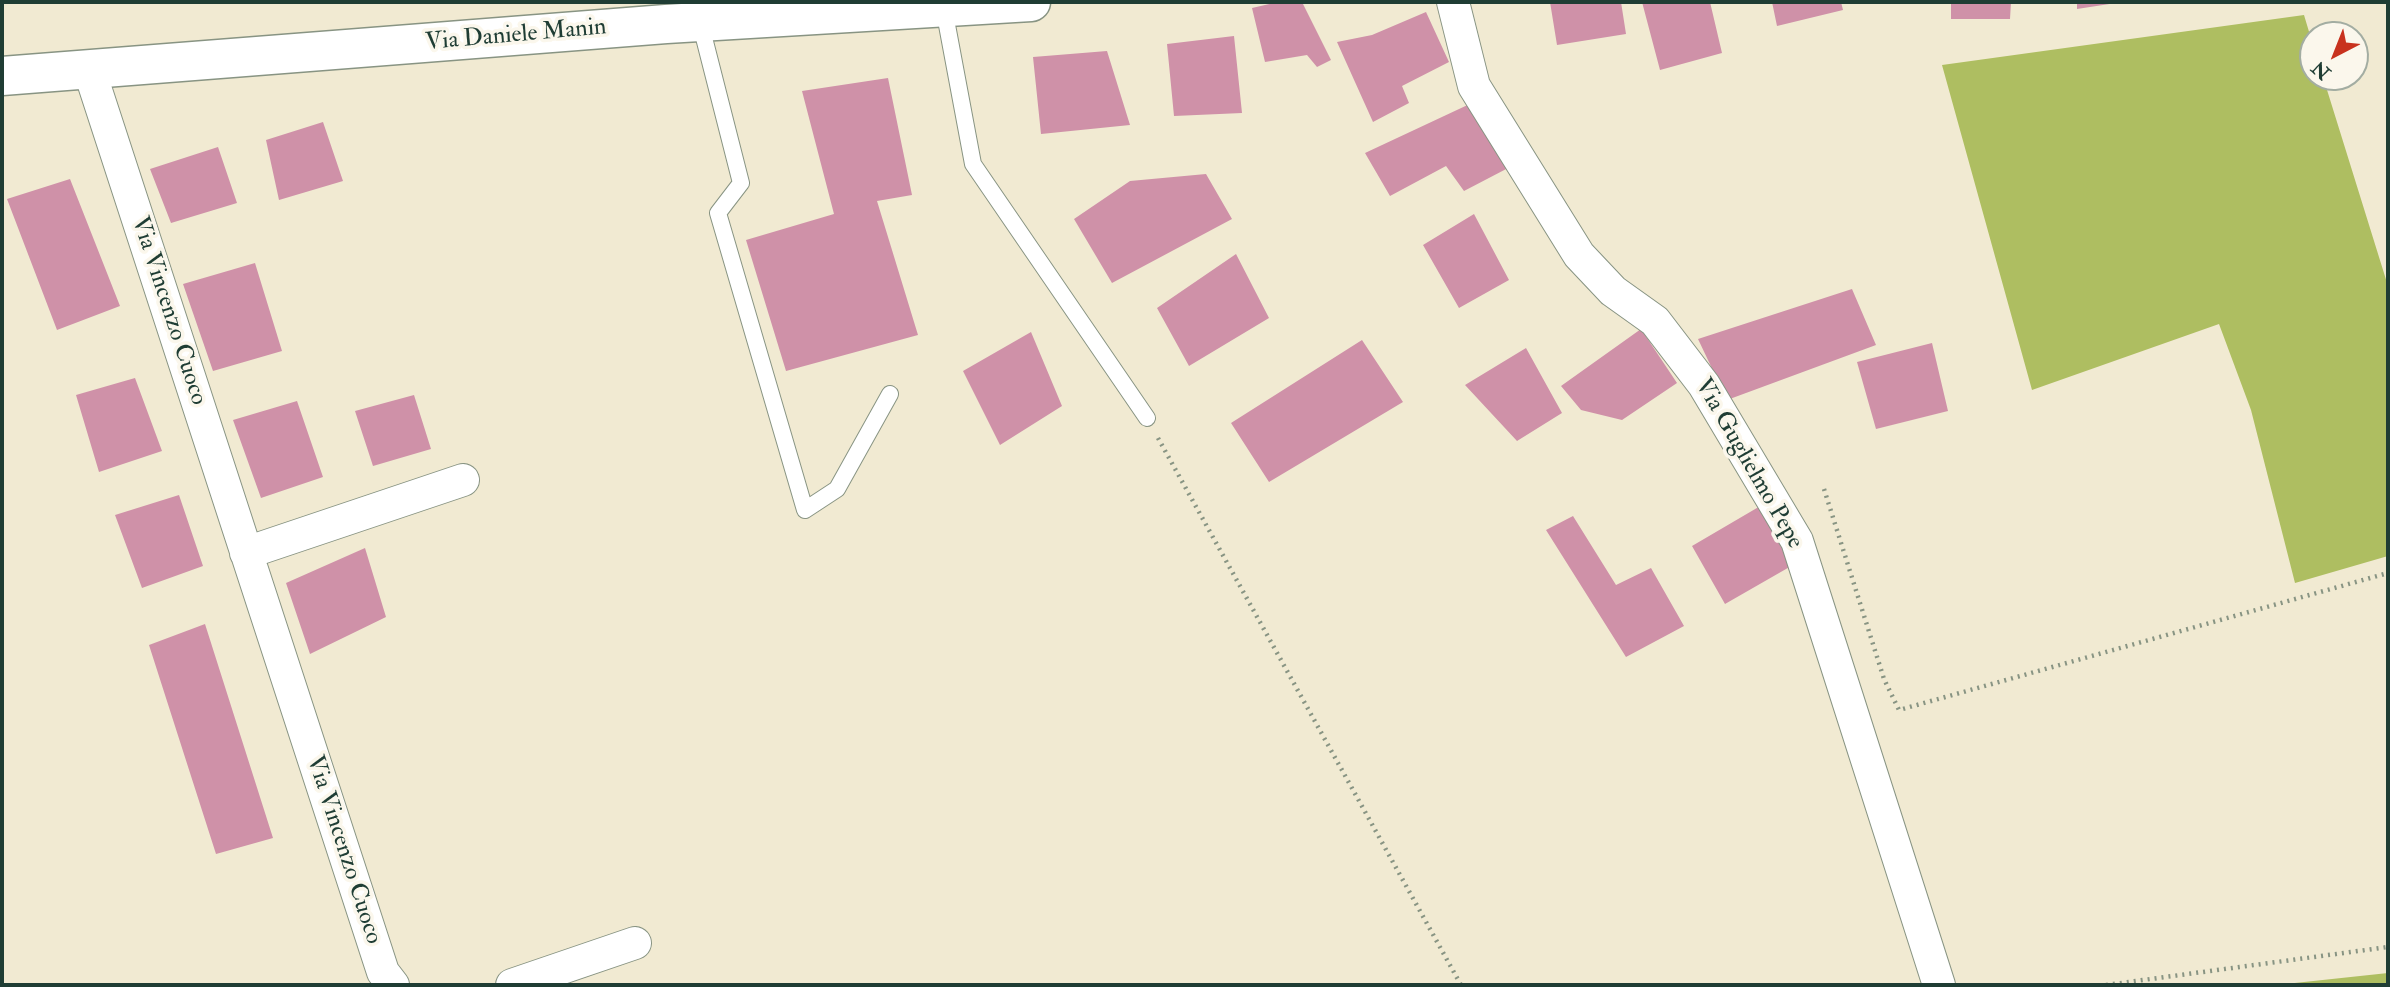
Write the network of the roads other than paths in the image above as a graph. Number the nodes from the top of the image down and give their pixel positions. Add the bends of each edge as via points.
1 (1031, 2) edge
2 (1453, 2) edge
3 (943, 5) edge
4 (676, 16) edge
5 (89, 69) junction
6 (2, 76) edge
7 (890, 394) dead end
8 (1147, 418) road end
9 (463, 480) dead end
10 (246, 553) junction
11 (635, 943) dead end
12 (393, 985) edge
13 (512, 985) edge
14 (1940, 985) edge

1 - 3 street, Via Daniele Manin
2 - 14 street, Via Guglielmo Pepe via 1474,86 1579,255 1613,291 1656,321 1703,385 1797,541
3 - 4 street, Via Daniele Manin
3 - 8 lane via 973,164
4 - 5 street, Via Daniele Manin
4 - 7 lane via 741,183 718,213 805,510 837,489
5 - 6 street, Via Daniele Manin
5 - 10 street, Via Vincenzo Cuoco
9 - 10 street
10 - 12 street, Via Vincenzo Cuoco via 383,972
11 - 13 street

